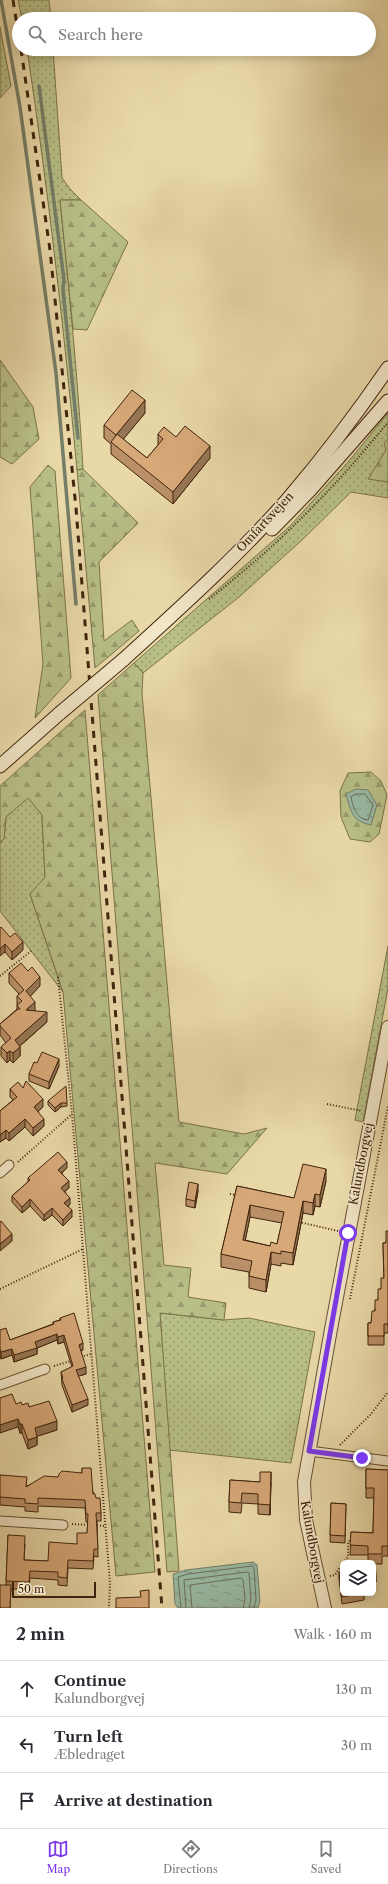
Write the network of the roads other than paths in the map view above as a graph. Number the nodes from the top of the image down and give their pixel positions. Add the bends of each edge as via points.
1 (388, 368) edge
2 (388, 401) edge
3 (123, 660) junction
4 (0, 766) edge
5 (388, 1027) edge
6 (9, 1165) road end
7 (0, 1173) edge
8 (45, 1369) road end
9 (0, 1385) edge
10 (309, 1451) junction
11 (388, 1461) edge
12 (0, 1521) edge
13 (63, 1525) road end
14 (325, 1608) edge

1 - 3 main road, Omfartsvejen via 336,440 281,507 248,542
2 - 3 main road, Omfartsvejen via 310,490 254,547
3 - 4 main road, Omfartsvejen, bridge
5 - 10 street, Kalundborgvej
6 - 7 street
8 - 9 street
10 - 11 street
10 - 14 street, Kalundborgvej via 304,1482 304,1505 309,1540
12 - 13 street

